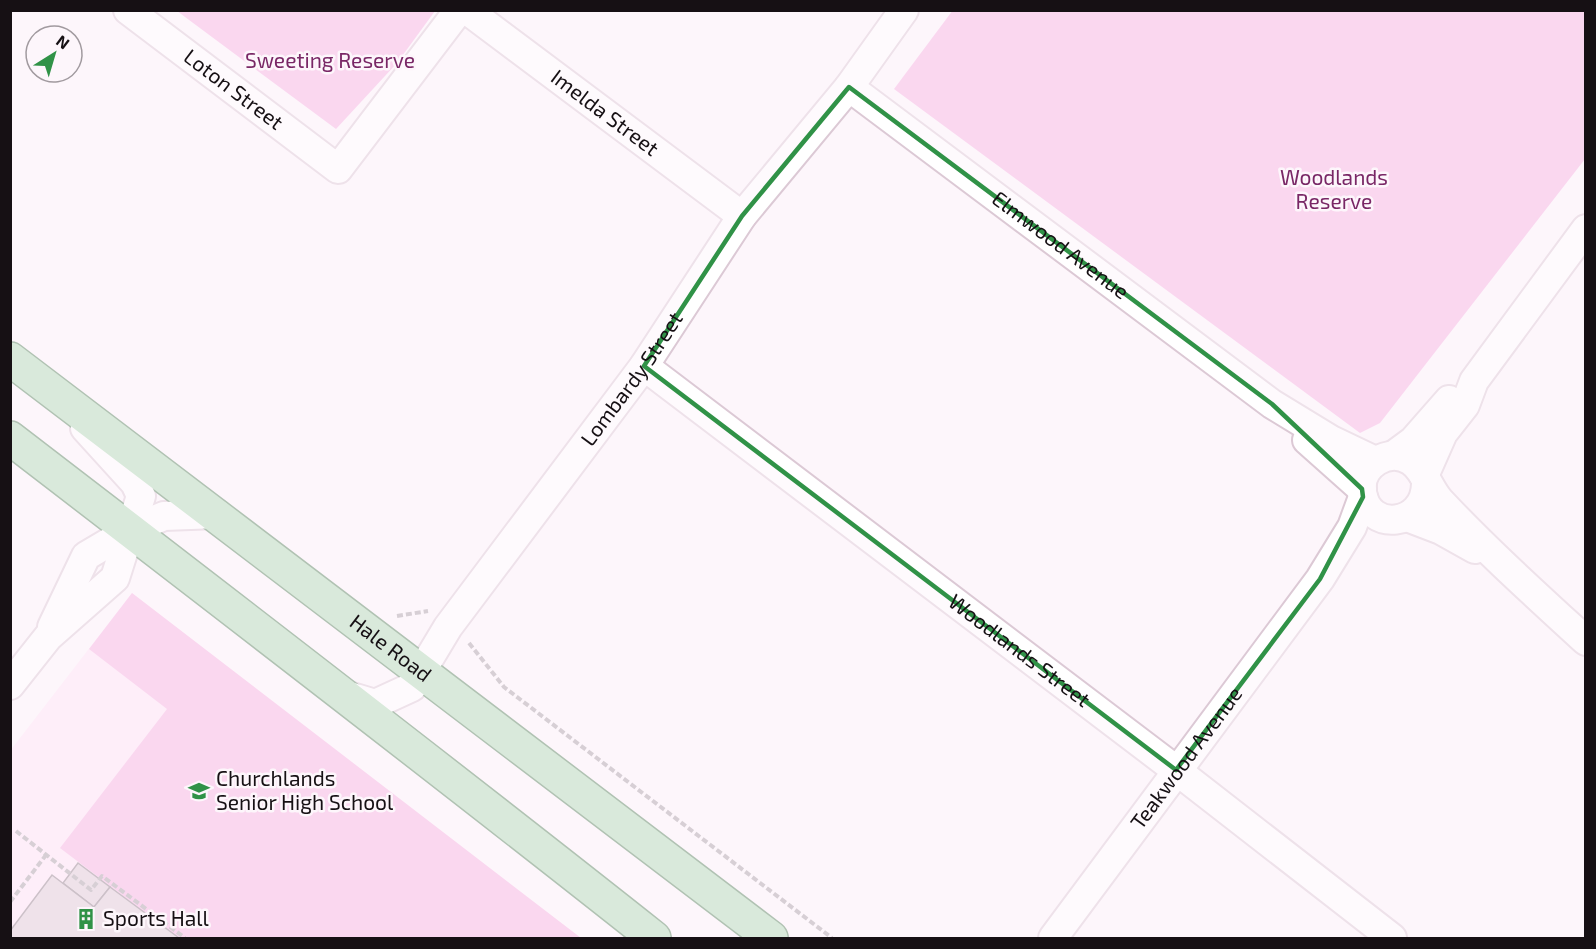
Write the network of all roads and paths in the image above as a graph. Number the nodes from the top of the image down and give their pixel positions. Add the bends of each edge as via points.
1 (128, 10) edge
2 (459, 10) edge
3 (467, 10) edge
4 (904, 10) edge
5 (849, 87) junction
6 (742, 216) junction
7 (1586, 229) edge
8 (10, 359) edge
9 (644, 366) junction
10 (1474, 381) junction
11 (52, 391) junction
12 (1272, 404) junction
13 (10, 438) edge
14 (1385, 458) junction
15 (1425, 480) junction
16 (1362, 493) junction
17 (217, 514) junction
18 (1404, 518) junction
19 (130, 530) junction
20 (1501, 562) junction
21 (1320, 579) junction
22 (1586, 641) edge
23 (421, 672) junction
24 (10, 685) edge
25 (338, 693) junction
26 (1176, 770) junction
27 (15, 831) dead end
28 (46, 855) junction
29 (10, 902) edge
30 (185, 939) edge
31 (654, 939) edge
32 (771, 939) edge
33 (1053, 939) edge
34 (1392, 939) edge

1 - 2 street, Loton Street via 338,169
3 - 6 street, Imelda Street
4 - 5 street, Lombardy Street
5 - 6 street, Lombardy Street
5 - 12 street, Elmwood Avenue
6 - 9 street, Lombardy Street
7 - 10 street
8 - 11 main road, Hale Road
9 - 23 street, Lombardy Street via 448,627
9 - 26 street, Woodlands Street
10 - 14 street via 1450,399 1413,441
10 - 15 street via 1465,405 1443,433
11 - 17 main road, Hale Road
11 - 19 street via 135,483 141,496
12 - 14 street, Elmwood Avenue via 1331,440
12 - 16 street, Elmwood Avenue
13 - 19 main road
14 - 15 street, Elmwood Avenue via 1414,462
14 - 16 street via 1365,473
15 - 18 street via 1424,501
15 - 20 street, Elmwood Avenue
16 - 18 street, Elmwood Avenue via 1371,510 1384,518
16 - 21 street, Teakwood Avenue via 1352,526
17 - 19 street via 165,516
17 - 23 main road, Hale Road
18 - 20 street, Elmwood Avenue via 1441,530
18 - 21 street, Teakwood Avenue via 1369,538
19 - 24 street via 86,556 48,637
19 - 25 main road
20 - 22 street, Elmwood Avenue
21 - 26 street, Teakwood Avenue
23 - 25 street, Lombardy Street via 412,687 375,704
23 - 32 main road, Hale Road
25 - 31 main road via 439,767
26 - 33 street, Teakwood Avenue
26 - 34 street, Woodlands Street
27 - 28 path
28 - 29 path
28 - 30 path via 91,890 102,876

